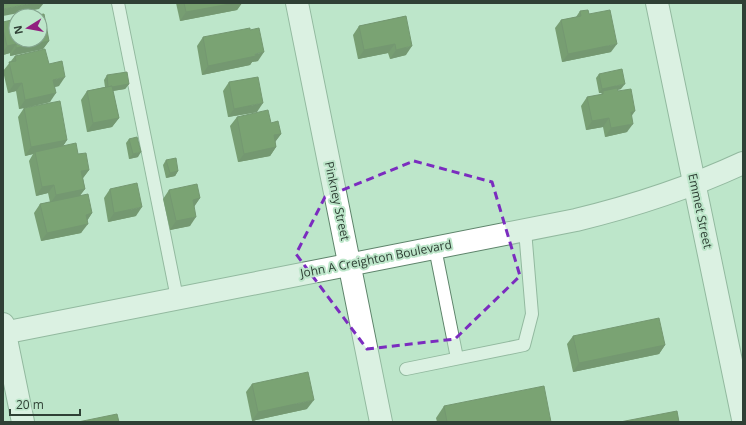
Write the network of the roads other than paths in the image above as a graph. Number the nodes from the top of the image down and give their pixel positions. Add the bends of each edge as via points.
1 (118, 3) edge
2 (297, 3) edge
3 (657, 3) edge
4 (743, 163) edge
5 (695, 184) junction
6 (525, 230) junction
7 (435, 248) junction
8 (350, 264) junction
9 (177, 298) junction
10 (4, 330) edge
11 (457, 358) junction
12 (406, 368) dead end
13 (743, 419) edge
14 (23, 422) edge
15 (381, 422) edge

1 - 9 lane
2 - 8 street, Pinkney Street
3 - 5 street, Emmet Street
4 - 5 street, John A Creighton Boulevard
5 - 6 street, John A Creighton Boulevard via 608,212
5 - 13 street, Emmet Street
6 - 7 street, John A Creighton Boulevard
6 - 11 lane via 532,314 524,345
7 - 8 street, John A Creighton Boulevard
7 - 11 lane
8 - 9 street, John A Creighton Boulevard
8 - 15 street, Pinkney Street
9 - 10 street, John A Creighton Boulevard
10 - 14 street
11 - 12 lane

